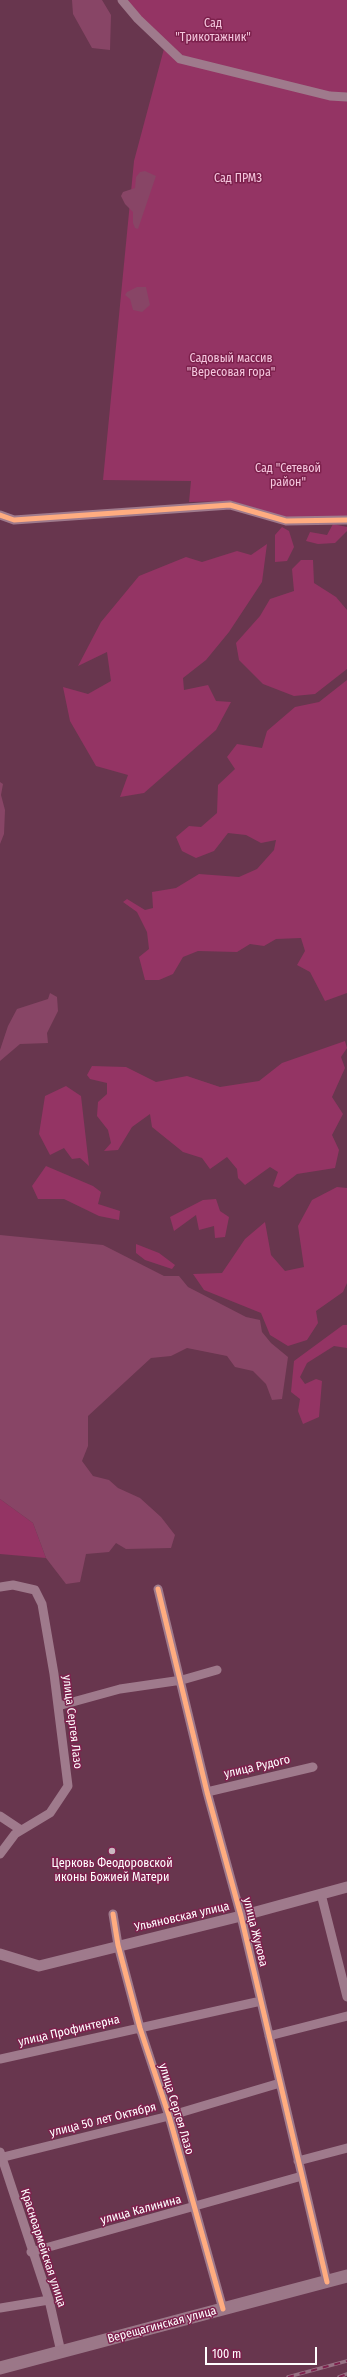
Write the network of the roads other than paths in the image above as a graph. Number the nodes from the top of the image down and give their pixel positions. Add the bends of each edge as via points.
1 (122, 0) edge
2 (347, 96) edge
3 (0, 515) edge
4 (347, 520) edge
5 (0, 1586) edge
6 (158, 1589) dead end
7 (217, 1670) dead end
8 (182, 1680) junction
9 (58, 1706) junction
10 (313, 1766) dead end
11 (208, 1792) junction
12 (0, 1816) edge
13 (18, 1832) junction
14 (0, 1854) edge
15 (347, 1887) edge
16 (320, 1894) junction
17 (114, 1914) dead end
18 (241, 1916) junction
19 (118, 1945) junction
20 (0, 1954) edge
21 (347, 1997) edge
22 (261, 2002) junction
23 (347, 2016) edge
24 (140, 2028) junction
25 (269, 2036) junction
26 (0, 2059) edge
27 (280, 2083) junction
28 (169, 2116) junction
29 (347, 2148) edge
30 (0, 2156) edge
31 (298, 2161) junction
32 (302, 2176) junction
33 (195, 2208) junction
34 (31, 2252) junction
35 (347, 2276) edge
36 (327, 2282) junction
37 (49, 2300) junction
38 (0, 2308) edge
39 (223, 2309) junction
40 (61, 2352) junction
41 (0, 2368) edge

1 - 2 street via 138,20 180,59 330,96
3 - 4 street via 14,520 230,505 286,522
5 - 9 street, улица Сергея Лазо via 13,1585 35,1590 42,1604
6 - 8 street, улица Жукова
7 - 8 street
8 - 9 street via 120,1689
8 - 11 street, улица Жукова
9 - 13 street, улица Сергея Лазо via 68,1786 50,1813
10 - 11 street, улица Рудого
11 - 18 street, улица Жукова
12 - 13 street
13 - 14 street
15 - 16 street, Ульяновская улица
16 - 18 street, Ульяновская улица
16 - 21 street
17 - 19 street, улица Сергея Лазо
18 - 19 street, Ульяновская улица
18 - 22 street, улица Жукова
19 - 20 street, Ульяновская улица via 39,1966
19 - 24 street, улица Сергея Лазо
22 - 24 street, улица Профинтерна
22 - 25 street, улица Жукова
23 - 25 street
24 - 26 street, улица Профинтерна
24 - 28 street, улица Сергея Лазо
25 - 27 street, улица Жукова
27 - 28 street, улица 50 лет Октября
27 - 31 street, улица Жукова
28 - 30 street, улица 50 лет Октября
28 - 33 street, улица Сергея Лазо
29 - 31 street
30 - 34 street, Красноармейская улица
31 - 32 street, улица Жукова
32 - 33 street, улица Калинина
32 - 36 street, улица Жукова
33 - 34 street, улица Калинина
33 - 39 street, улица Сергея Лазо
34 - 37 street, Красноармейская улица
35 - 36 main road, Верещагинская улица
36 - 39 main road, Верещагинская улица
37 - 38 street
37 - 40 street, Красноармейская улица
39 - 40 main road, Верещагинская улица
40 - 41 main road, Верещагинская улица

